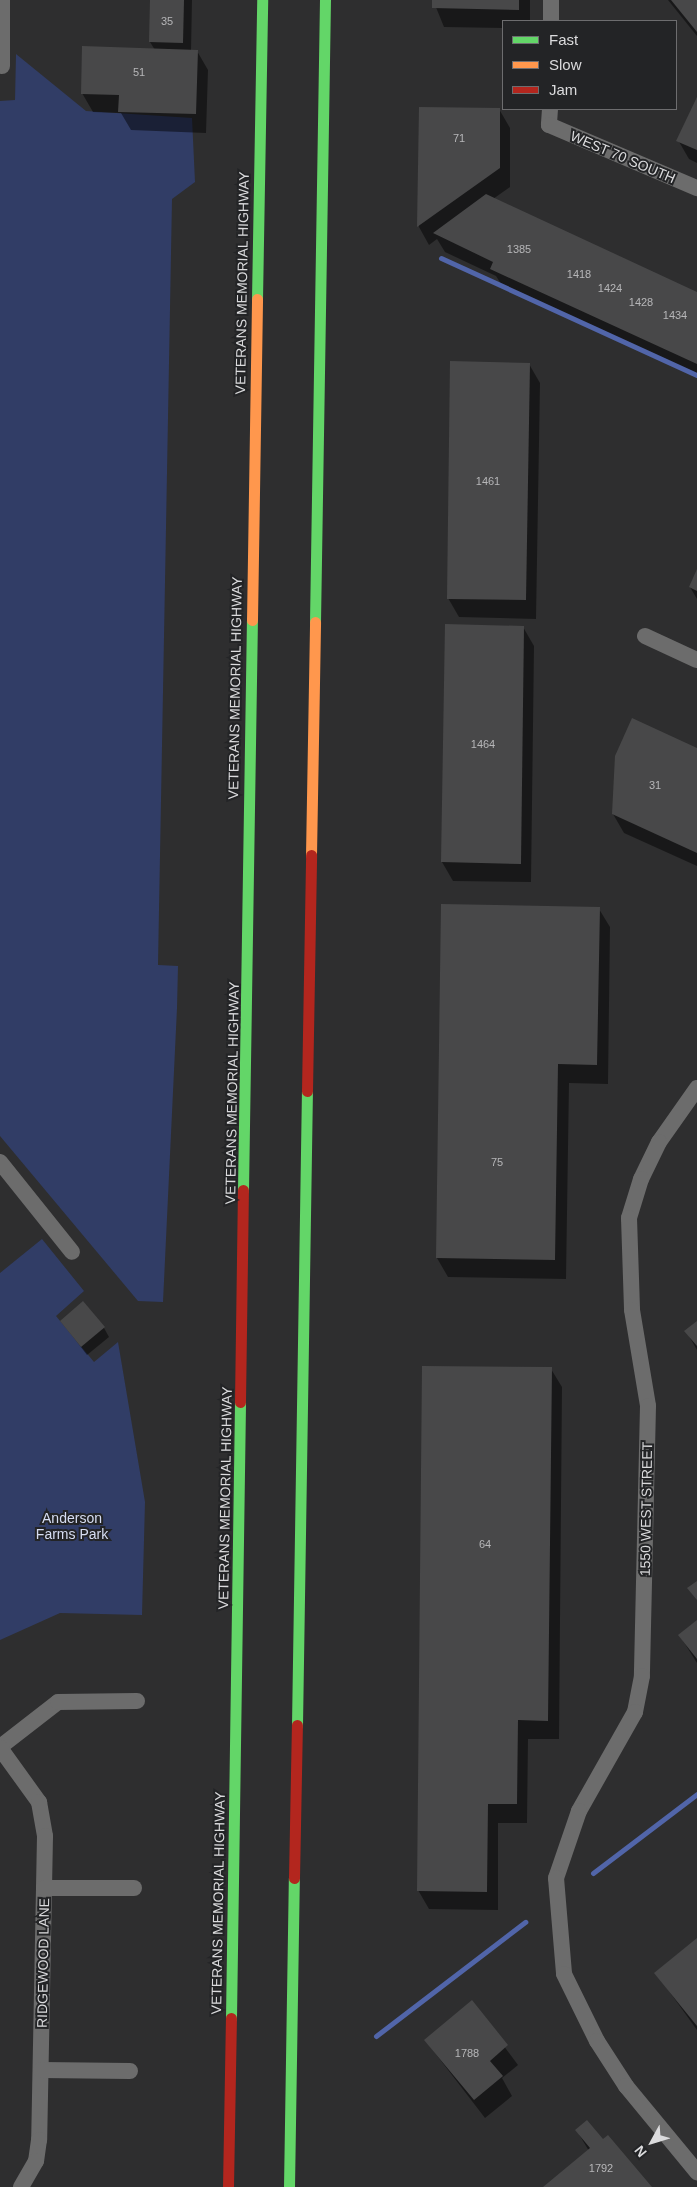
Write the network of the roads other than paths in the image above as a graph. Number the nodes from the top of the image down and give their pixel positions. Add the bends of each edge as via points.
1 (2, 0) edge
2 (262, 0) edge
3 (325, 0) edge
4 (551, 0) edge
5 (551, 20) edge
6 (2, 66) dead end
7 (550, 117) edge
8 (697, 188) edge
9 (646, 636) dead end
10 (697, 660) edge
11 (697, 1088) edge
12 (0, 1162) edge
13 (72, 1252) dead end
14 (137, 1700) dead end
15 (0, 1747) edge
16 (44, 1888) junction
17 (134, 1888) dead end
18 (41, 2070) junction
19 (130, 2071) dead end
20 (697, 2172) edge
21 (21, 2187) edge
22 (228, 2187) edge
23 (289, 2187) edge

1 - 6 street
2 - 22 highway, VETERANS MEMORIAL HIGHWAY
3 - 23 highway
4 - 5 street
7 - 8 street, WEST 70 SOUTH
9 - 10 street
11 - 20 street, 1550 WEST STREET via 659,1142 641,1178 629,1218 632,1310 648,1406 646,1652 635,1712 579,1811 562,1852 556,1878 564,1974 597,2041 626,2086
12 - 13 street
14 - 15 street via 58,1702
15 - 16 street, RIDGEWOOD LANE via 29,1786 44,1818
16 - 17 street
16 - 18 street, RIDGEWOOD LANE
18 - 19 street
18 - 21 street, RIDGEWOOD LANE via 38,2152

